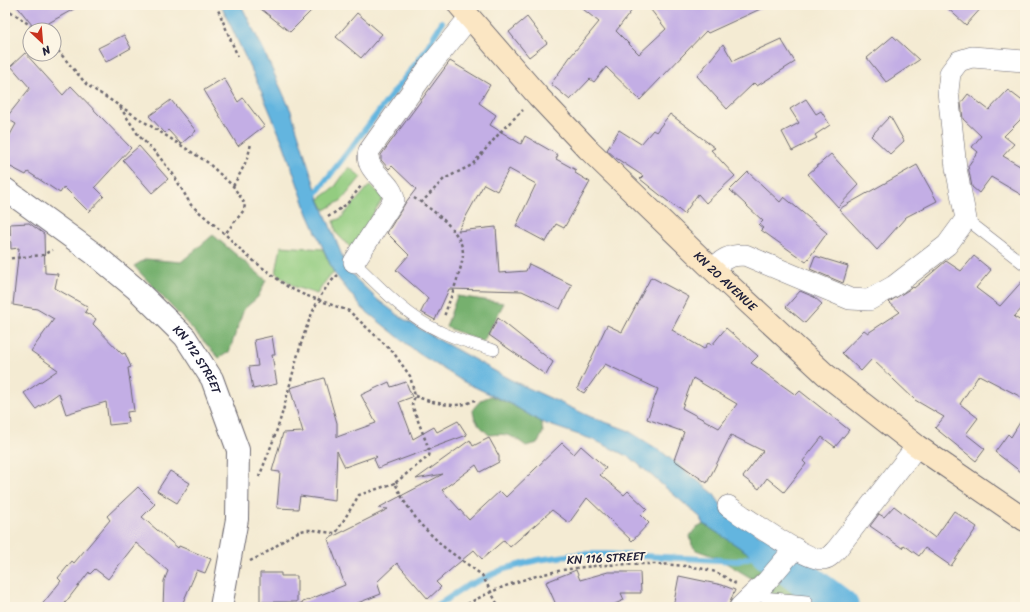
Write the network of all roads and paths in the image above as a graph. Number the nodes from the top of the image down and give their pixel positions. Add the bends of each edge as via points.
1 (216, 5) edge
2 (5, 9) edge
3 (464, 12) edge
4 (26, 22) edge
5 (62, 55) edge
6 (238, 57) dead end
7 (1025, 61) edge
8 (538, 96) junction
9 (120, 107) junction
10 (251, 142) dead end
11 (374, 170) junction
12 (232, 186) junction
13 (5, 189) edge
14 (394, 196) junction
15 (421, 203) junction
16 (328, 216) dead end
17 (966, 219) junction
18 (225, 234) junction
19 (72, 238) junction
20 (5, 259) edge
21 (354, 262) joint
22 (1025, 264) edge
23 (712, 269) junction
24 (330, 282) dead end
25 (318, 300) junction
26 (440, 332) junction
27 (494, 350) dead end
28 (415, 396) junction
29 (475, 400) dead end
30 (917, 446) junction
31 (395, 483) junction
32 (256, 484) dead end
33 (728, 506) dead end
34 (1025, 520) edge
35 (792, 551) junction
36 (228, 570) junction
37 (492, 591) junction
38 (745, 601) edge
39 (807, 601) dead end
40 (221, 607) edge
41 (462, 607) edge
42 (499, 607) edge

1 - 6 path
2 - 4 path
3 - 8 main road, KN 20 AVENUE
3 - 11 street via 429,67 369,151 367,158
5 - 9 path via 87,85
7 - 17 street via 972,57 959,61 950,73 948,91 956,168
8 - 15 path via 504,128 472,165 444,179
8 - 23 main road, KN 20 AVENUE via 588,149
9 - 12 path via 207,162
9 - 18 path via 139,136 173,174 191,206
10 - 12 path via 250,154
11 - 14 street
11 - 16 path via 347,204
12 - 18 path via 245,204 244,210
13 - 19 street, KN 112 STREET
14 - 15 path via 403,196
14 - 21 street via 391,206
15 - 26 path via 447,223 461,245 463,254
17 - 22 lane
17 - 23 street via 947,245 894,286 869,300 850,299 745,255 725,258
18 - 25 path via 246,255 288,287
19 - 20 path via 43,255
19 - 36 street, KN 112 STREET via 135,288 185,337 212,379 238,450 237,519
21 - 26 lane via 388,295
23 - 30 main road, KN 20 AVENUE via 826,374
24 - 25 path
25 - 28 path via 349,311 393,352 410,376
25 - 32 path via 305,332 281,418
26 - 27 lane
28 - 29 path via 453,406
28 - 31 path via 412,405 430,452 429,456
30 - 34 main road, KN 20 AVENUE
30 - 35 street via 832,554 822,560
31 - 36 path via 359,495 336,533 311,530 298,532 267,553
31 - 37 path via 420,524 445,548 482,576
33 - 35 street
35 - 38 street via 768,581
36 - 40 street, KN 112 STREET
37 - 38 path, KN 116 STREET via 560,569 614,564 673,564 713,571 736,584
37 - 41 path, KN 116 STREET
37 - 42 path
38 - 39 lane

